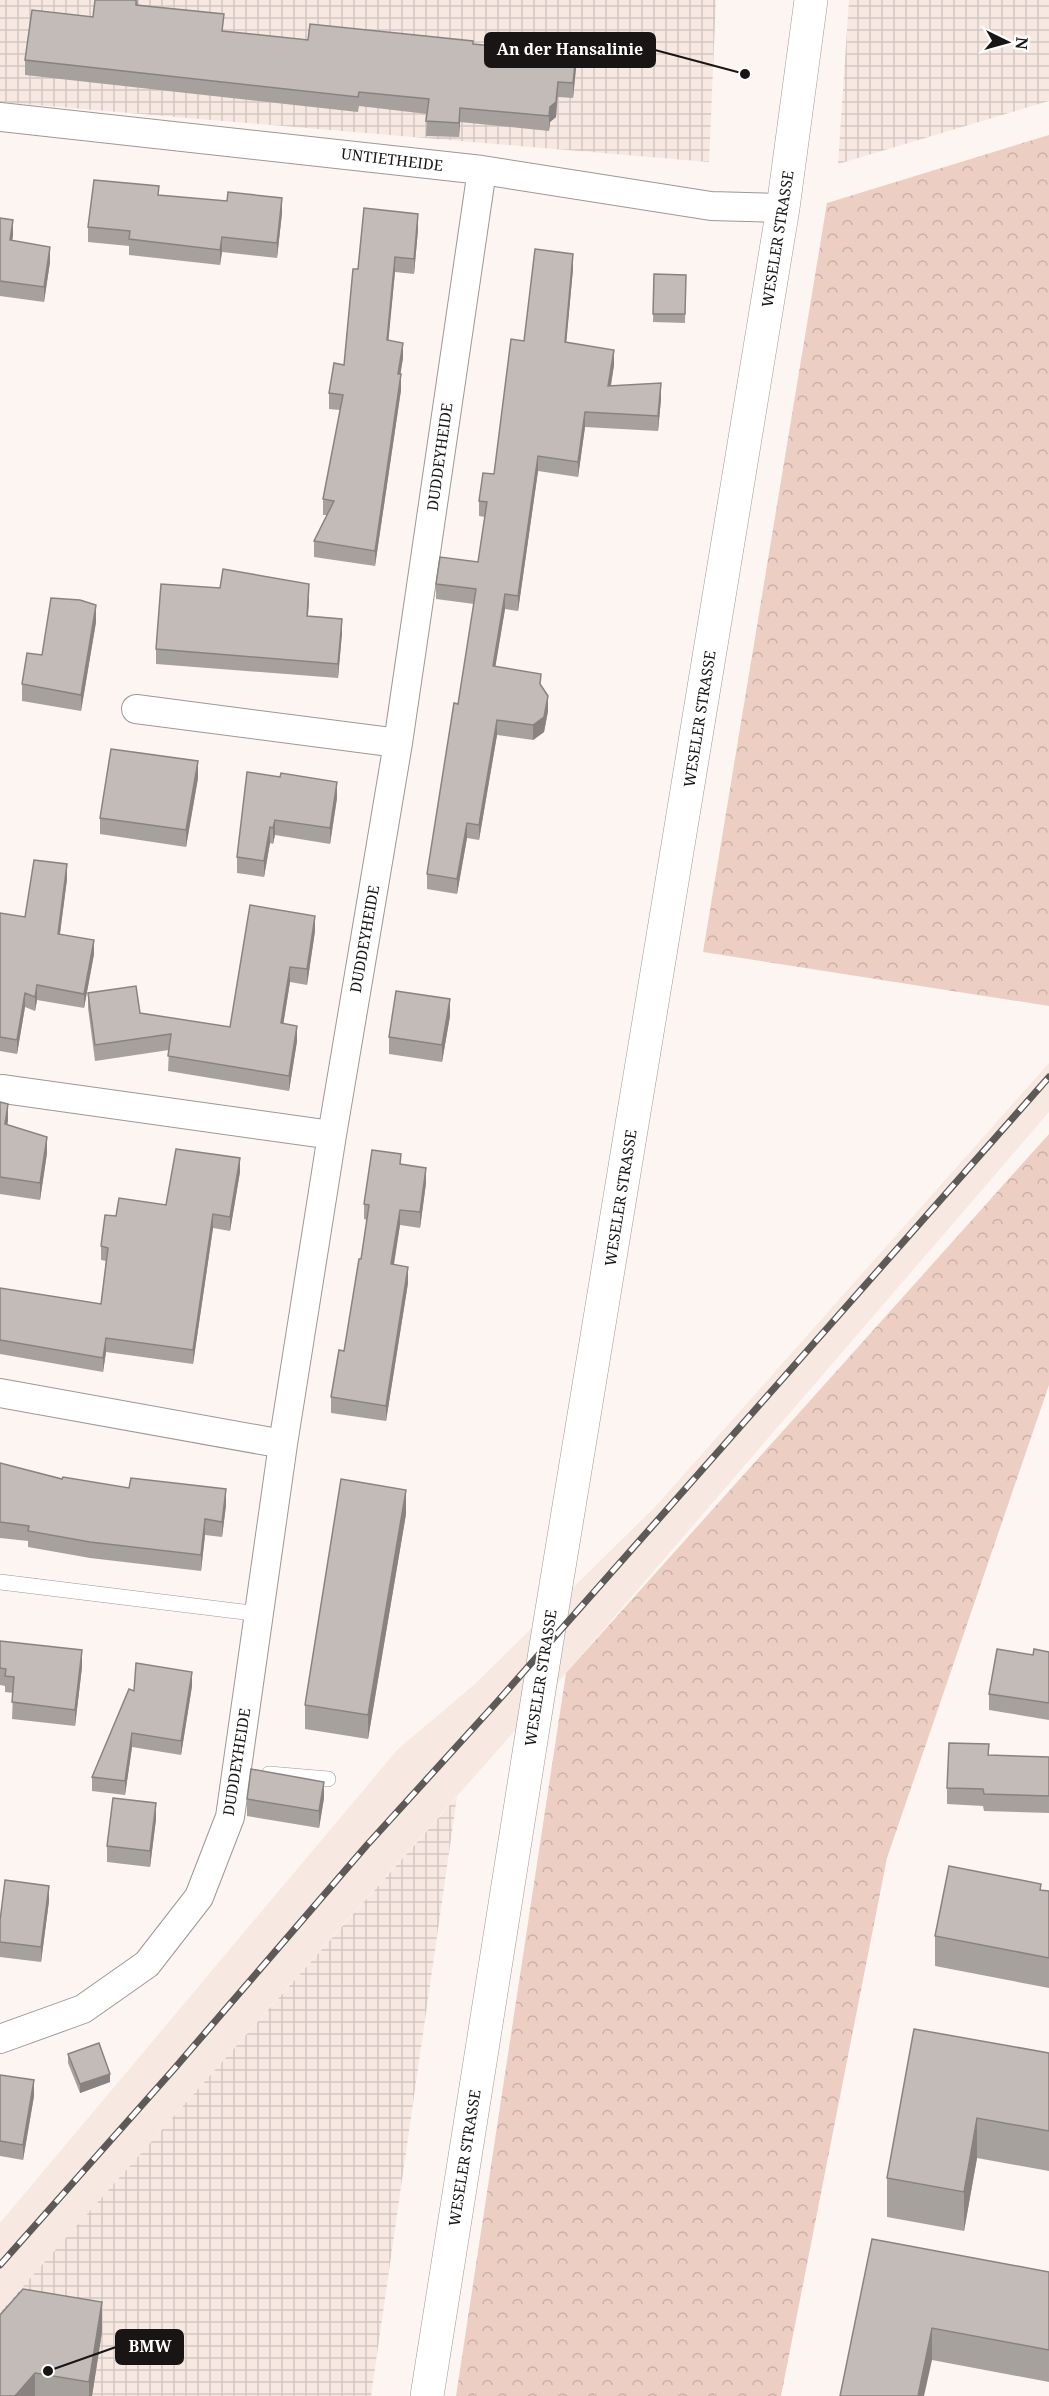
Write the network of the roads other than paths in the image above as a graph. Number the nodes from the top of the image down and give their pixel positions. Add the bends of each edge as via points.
1 (811, 0) edge
2 (0, 117) edge
3 (482, 170) junction
4 (783, 208) junction
5 (136, 710) dead end
6 (398, 743) junction
7 (3, 1089) dead end
8 (332, 1135) junction
9 (0, 1393) edge
10 (284, 1444) junction
11 (0, 1582) edge
12 (260, 1614) junction
13 (248, 1772) junction
14 (328, 1779) dead end
15 (0, 2039) edge
16 (427, 2396) edge

1 - 4 main road, WESELER STRASSE
2 - 3 street, UNTIETHEIDE
3 - 4 street, UNTIETHEIDE via 711,206
3 - 6 street, DUDDEYHEIDE
4 - 16 main road, WESELER STRASSE
5 - 6 street
6 - 8 street, DUDDEYHEIDE
7 - 8 street
8 - 10 street, DUDDEYHEIDE
9 - 10 street
10 - 12 street, DUDDEYHEIDE
11 - 12 lane
12 - 13 street, DUDDEYHEIDE
13 - 14 lane
13 - 15 street, DUDDEYHEIDE via 200,1897 147,1964 83,2010

